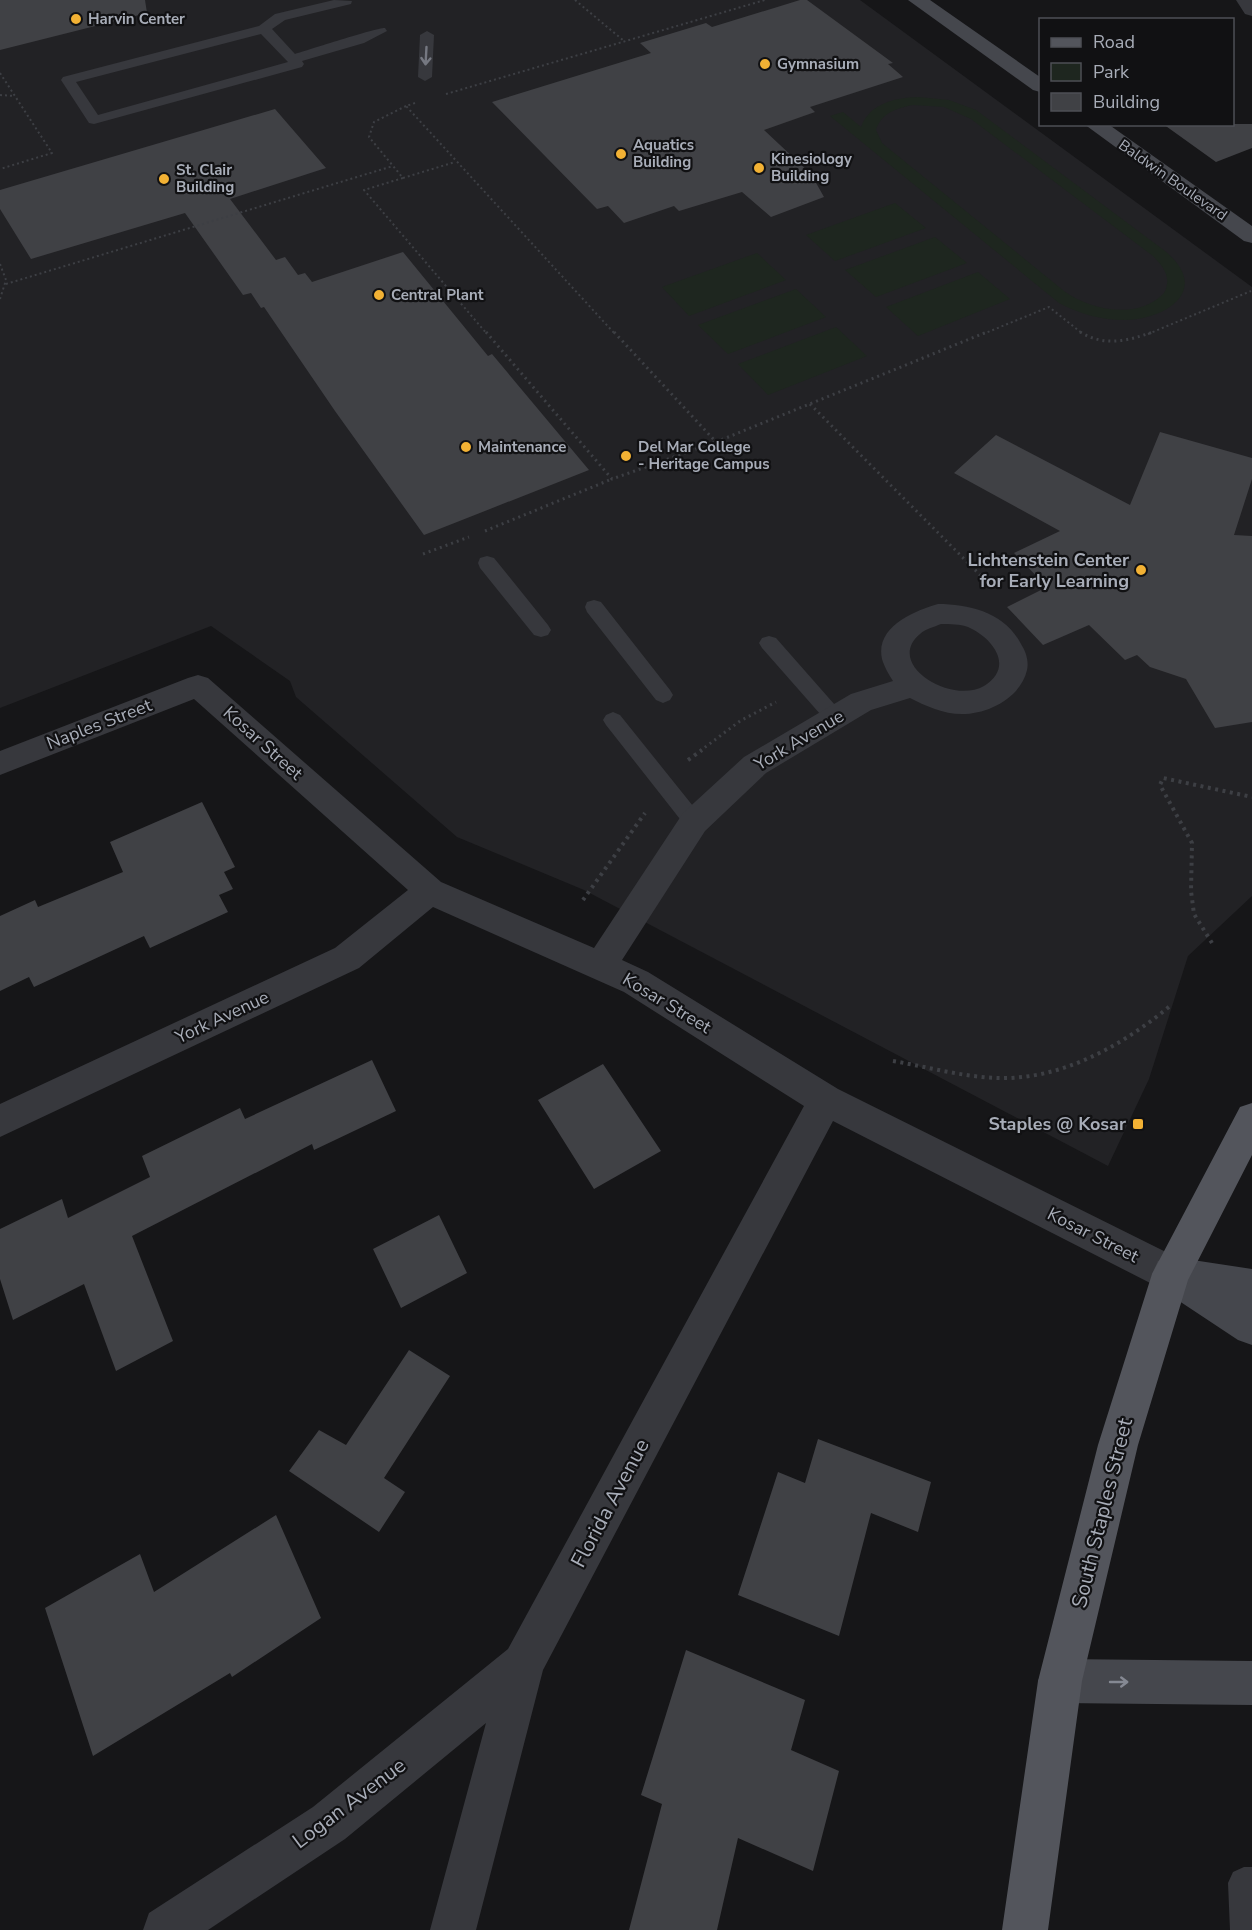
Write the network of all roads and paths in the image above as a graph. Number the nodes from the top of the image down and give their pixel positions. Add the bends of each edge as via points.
1 (575, 0) edge
2 (765, 0) edge
3 (918, 0) edge
4 (1246, 0) edge
5 (346, 1) edge
6 (1252, 10) edge
7 (264, 29) junction
8 (380, 31) dead end
9 (427, 35) dead end
10 (624, 41) junction
11 (293, 59) junction
12 (1, 75) edge
13 (425, 77) dead end
14 (1039, 85) edge
15 (0, 95) edge
16 (15, 96) junction
17 (441, 96) dead end
18 (418, 102) dead end
19 (406, 106) junction
20 (1097, 126) edge
21 (455, 162) junction
22 (393, 166) junction
23 (0, 169) edge
24 (404, 178) junction
25 (1252, 236) edge
26 (0, 264) edge
27 (6, 284) junction
28 (1251, 291) edge
29 (0, 299) edge
30 (810, 404) junction
31 (716, 442) junction
32 (612, 479) junction
33 (423, 554) dead end
34 (487, 563) dead end
35 (1000, 594) dead end
36 (594, 607) dead end
37 (541, 630) dead end
38 (769, 643) dead end
39 (198, 686) joint
40 (912, 686) dead end
41 (663, 694) dead end
42 (835, 718) junction
43 (612, 720) dead end
44 (0, 763) edge
45 (1252, 797) edge
46 (694, 822) junction
47 (430, 891) junction
48 (1212, 943) dead end
49 (600, 966) junction
50 (1170, 1006) dead end
51 (893, 1061) dead end
52 (826, 1100) junction
53 (1252, 1119) edge
54 (0, 1121) edge
55 (1171, 1274) junction
56 (1252, 1288) edge
57 (1252, 1326) edge
58 (524, 1664) junction
59 (1060, 1682) junction
60 (1252, 1683) edge
61 (1252, 1883) edge
62 (166, 1930) edge
63 (453, 1930) edge
64 (1025, 1930) edge
65 (1246, 1930) edge

1 - 10 path
2 - 10 path
3 - 14 main road
4 - 6 street
5 - 7 lane via 280,17
7 - 11 lane
7 - 11 lane via 68,80 94,120 297,64
8 - 11 lane
9 -> 13 lane
10 - 17 path
12 - 16 path
15 - 16 path
16 - 23 path via 52,153
18 - 19 path
19 - 21 path
19 - 22 path via 374,122 369,137
20 - 25 main road, Baldwin Boulevard
21 - 24 path
21 - 31 path
22 - 24 path
22 - 27 path
24 - 32 path via 364,190
26 - 27 path
27 - 29 path
28 - 30 path via 1134,339 1103,342 1076,329 1049,307
30 - 31 path
30 - 35 path
31 - 32 path
32 - 33 path
34 - 37 lane
36 - 41 lane
38 - 42 lane
39 - 44 street, Naples Street
39 - 47 street, Kosar Street
40 - 42 street, York Avenue via 861,702
42 - 46 street, York Avenue via 755,765
43 - 46 lane
45 - 48 path via 1163,778 1160,785 1192,843 1194,914
46 - 49 street, York Avenue
47 - 49 street, Kosar Street
47 - 54 street, York Avenue via 347,958
49 - 52 street, Kosar Street via 636,982
50 - 51 path via 1114,1045 1059,1069 1026,1077 999,1078
52 - 55 street, Kosar Street
52 - 58 street, Florida Avenue
53 - 55 main road, South Staples Street
55 - 56 main road
55 - 57 main road
55 - 59 main road, South Staples Street via 1118,1445
58 - 62 street, Logan Avenue via 329,1823
58 - 63 street, Florida Avenue
59 -> 60 main road
59 - 64 main road, South Staples Street
61 - 65 lane via 1244,1882

